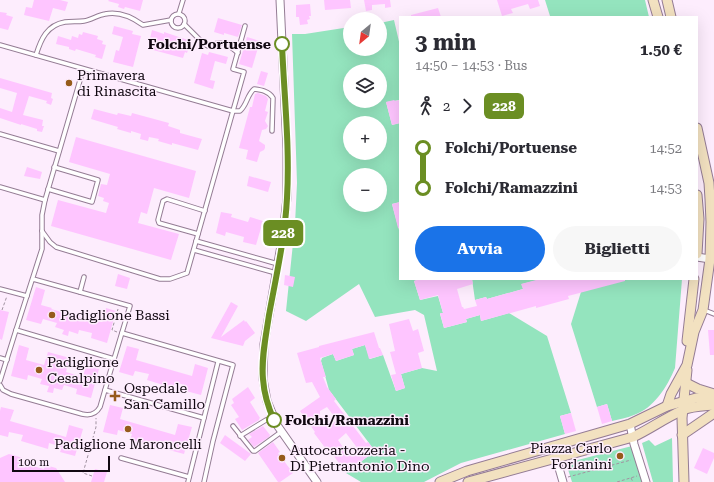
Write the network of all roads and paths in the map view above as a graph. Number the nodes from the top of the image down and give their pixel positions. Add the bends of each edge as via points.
1 (183, 0) edge
2 (280, 0) edge
3 (653, 0) edge
4 (667, 0) edge
5 (179, 13) junction
6 (658, 16) edge
7 (671, 16) edge
8 (171, 20) junction
9 (184, 24) junction
10 (245, 26) dead end
11 (0, 45) edge
12 (238, 53) junction
13 (36, 55) junction
14 (83, 70) junction
15 (233, 111) junction
16 (272, 131) dead end
17 (698, 133) edge
18 (0, 134) edge
19 (59, 151) junction
20 (54, 167) junction
21 (0, 187) edge
22 (48, 189) junction
23 (45, 200) junction
24 (712, 203) edge
25 (698, 205) edge
26 (205, 211) junction
27 (42, 231) junction
28 (198, 234) junction
29 (698, 234) edge
30 (196, 242) junction
31 (194, 250) junction
32 (698, 257) edge
33 (710, 259) junction
34 (278, 264) junction
35 (276, 272) junction
36 (84, 277) dead end
37 (33, 279) junction
38 (694, 280) edge
39 (0, 289) edge
40 (9, 292) junction
41 (80, 292) junction
42 (27, 296) junction
43 (120, 303) junction
44 (690, 307) junction
45 (2, 310) dead end
46 (703, 310) junction
47 (714, 314) edge
48 (16, 330) junction
49 (122, 333) junction
50 (0, 358) edge
51 (114, 359) junction
52 (7, 360) junction
53 (218, 362) junction
54 (687, 365) junction
55 (0, 382) edge
56 (686, 383) junction
57 (0, 385) edge
58 (105, 390) junction
59 (714, 394) edge
60 (714, 397) edge
61 (714, 404) edge
62 (684, 405) junction
63 (667, 406) junction
64 (97, 411) junction
65 (714, 413) edge
66 (204, 418) junction
67 (266, 420) dead end
68 (630, 424) junction
69 (233, 426) dead end
70 (281, 432) junction
71 (588, 433) junction
72 (682, 435) junction
73 (240, 436) junction
74 (632, 437) junction
75 (557, 445) junction
76 (588, 449) junction
77 (558, 457) junction
78 (121, 458) dead end
79 (639, 458) junction
80 (644, 474) junction
81 (92, 476) dead end
82 (189, 477) junction
83 (631, 478) junction
84 (562, 481) edge
85 (188, 482) edge
86 (204, 482) edge
87 (317, 482) edge
88 (440, 482) edge
89 (468, 482) edge
90 (617, 482) edge
91 (633, 482) edge
92 (646, 482) edge
93 (684, 482) edge

1 - 5 lane
2 - 34 street via 288,183
3 - 6 street
4 - 7 street
5 - 8 lane via 172,16
5 - 9 lane via 185,17
8 - 9 lane via 176,28 181,28
8 - 13 lane via 143,25 133,18 116,13 84,21 64,22 45,32
9 - 12 lane via 204,44 208,46 226,43
10 - 12 lane
11 - 13 lane
12 - 15 lane via 233,69 244,72
13 - 14 lane
14 - 15 lane
14 - 19 lane
15 - 16 lane via 240,111 245,106 254,89 271,94
15 - 26 lane
17 - 24 street
18 - 19 lane
19 - 20 lane
20 - 22 lane
20 - 22 lane via 98,180 92,202
21 - 23 lane
22 - 23 lane
23 - 27 lane
24 - 33 street
25 - 29 street
26 - 28 lane
26 - 28 lane via 167,199 163,201 159,224
27 - 31 lane via 56,247 160,279 187,274
27 - 37 lane via 42,249
28 - 30 lane
30 - 31 lane
30 - 34 lane
31 - 35 lane
32 - 33 street
33 - 46 street via 708,291
34 - 35 street
35 - 70 street via 264,344 263,373 269,408
36 - 41 lane
37 - 41 lane
37 - 42 lane
38 - 44 street
39 - 40 lane
40 - 42 lane
40 - 45 path
41 - 43 lane
42 - 48 lane
43 - 49 lane via 130,306
43 - 49 path via 112,330
44 - 46 street via 695,313
44 - 54 street
46 - 47 lane
46 - 54 street via 694,332
48 - 51 lane
48 - 52 lane
49 - 51 lane
49 - 53 lane
50 - 52 lane
51 - 58 lane
52 - 55 lane
53 - 66 lane
53 - 86 lane via 233,365
54 - 56 street
54 - 63 street
56 - 59 street
56 - 62 street
57 - 64 lane via 8,393 82,414 88,415
58 - 64 lane
58 - 66 lane
60 - 62 street via 696,398
61 - 62 street
62 - 63 street
62 - 72 street
62 - 74 street via 652,428
63 - 68 street
64 - 81 path via 96,427 83,474
65 - 72 street
66 - 82 lane
67 - 73 lane
68 - 71 street
68 - 74 street
69 - 73 lane
70 - 73 lane via 255,451 251,450
70 - 87 street
71 - 75 street
71 - 76 street
72 - 93 street
74 - 76 street
74 - 79 street
75 - 77 street
75 - 88 street via 466,471
76 - 77 street
77 - 84 street
77 - 89 street
78 - 82 lane
79 - 80 street
79 - 84 path
80 - 83 path
80 - 92 street
82 - 85 lane
83 - 90 path
83 - 91 path

